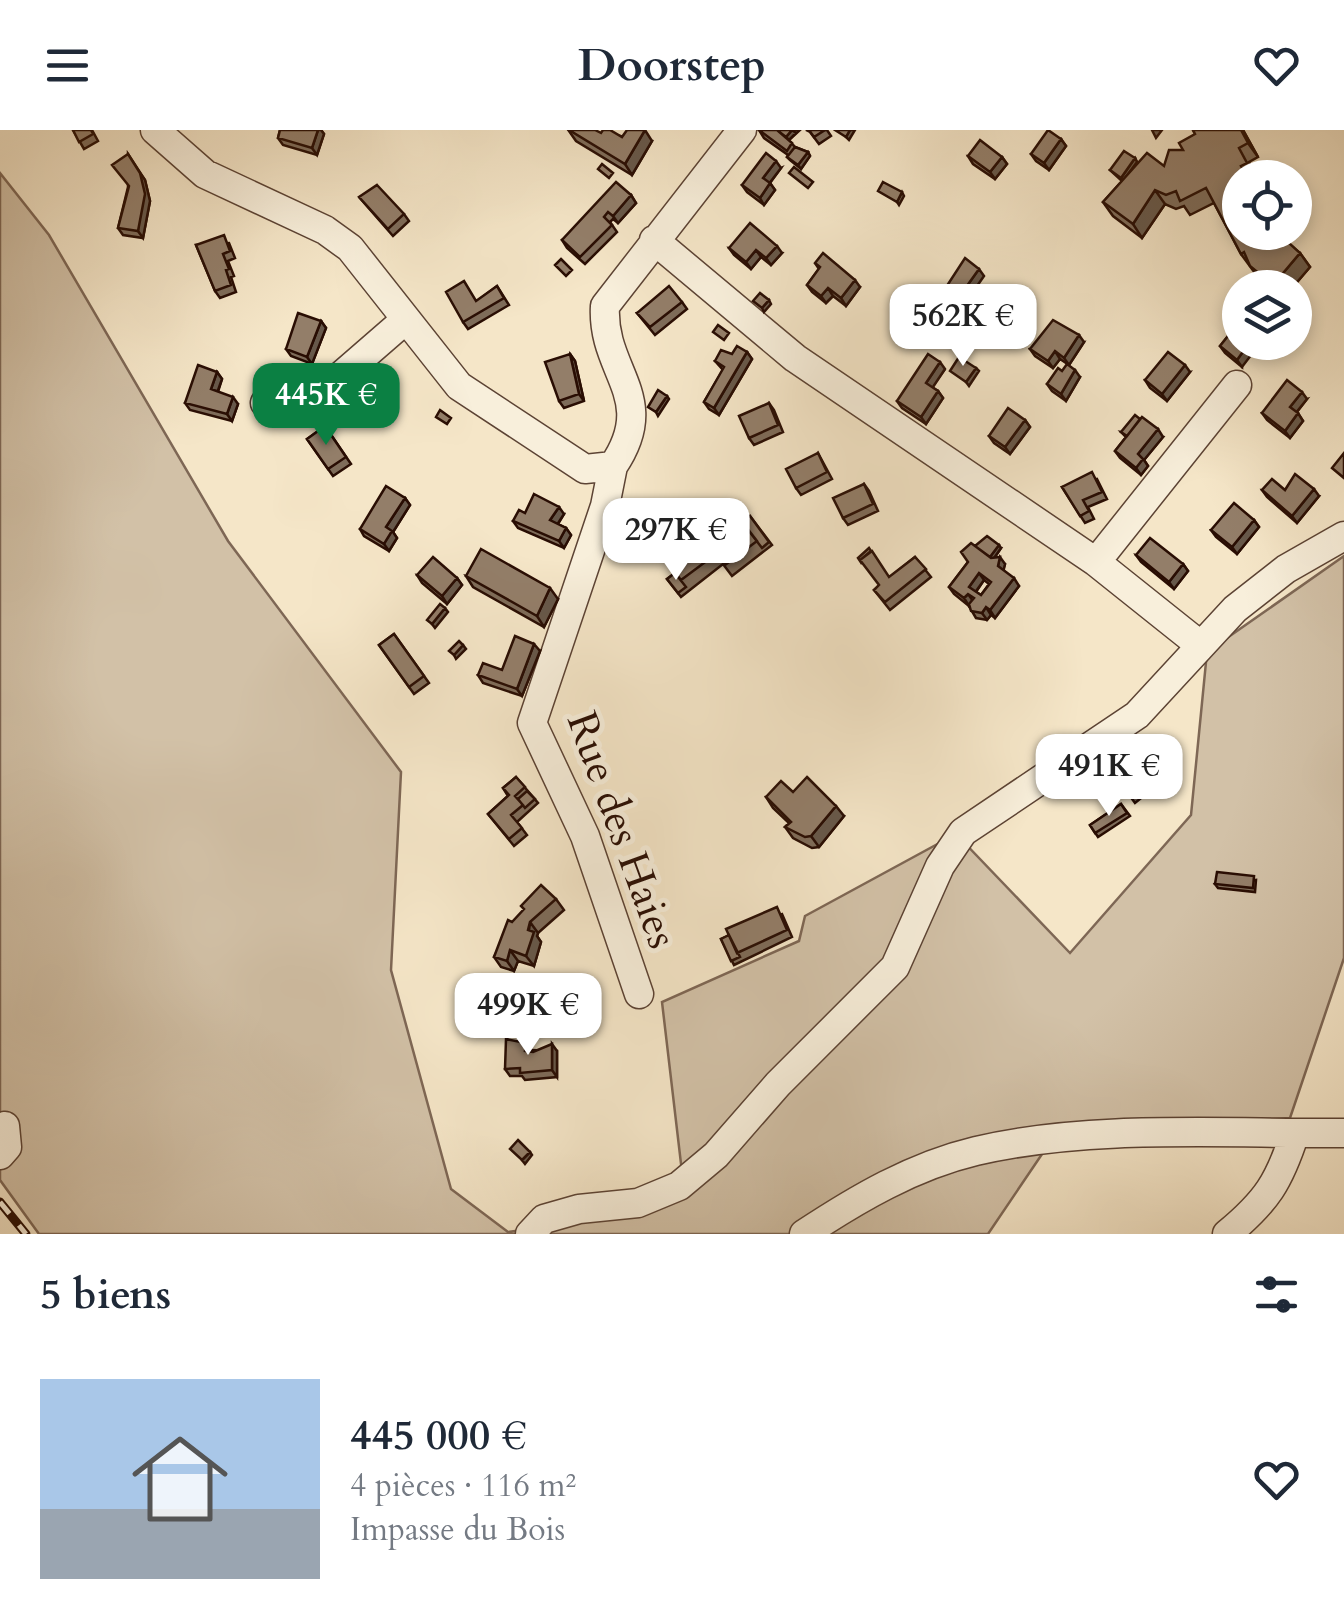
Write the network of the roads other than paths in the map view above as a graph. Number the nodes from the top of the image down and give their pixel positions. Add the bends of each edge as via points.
1 (155, 130) edge
2 (742, 130) edge
3 (654, 240) junction
4 (404, 322) junction
5 (1238, 385) dead end
6 (264, 403) dead end
7 (613, 466) junction
8 (1344, 536) edge
9 (1096, 562) junction
10 (1200, 646) junction
11 (639, 994) dead end
12 (5, 1126) dead end
13 (1344, 1133) edge
14 (1295, 1134) junction
15 (0, 1155) edge
16 (530, 1234) edge
17 (804, 1234) edge
18 (1226, 1234) edge

1 - 4 street via 205,174 325,230 375,277
2 - 3 street
3 - 7 street, Rue des Haies via 605,306 604,323 634,422
3 - 9 street via 795,358
4 - 6 street via 305,407
4 - 7 street via 459,386 506,420 585,468
5 - 9 street
7 - 11 street, Rue des Haies via 532,723 584,836
8 - 10 street via 1286,570
9 - 10 street
10 - 16 street via 1138,716 963,832 940,866 895,968 716,1154 679,1186 638,1203 544,1219
12 - 15 street via 8,1147
13 - 14 street
14 - 17 street via 1132,1133 976,1151 903,1176
14 - 18 street via 1280,1180

